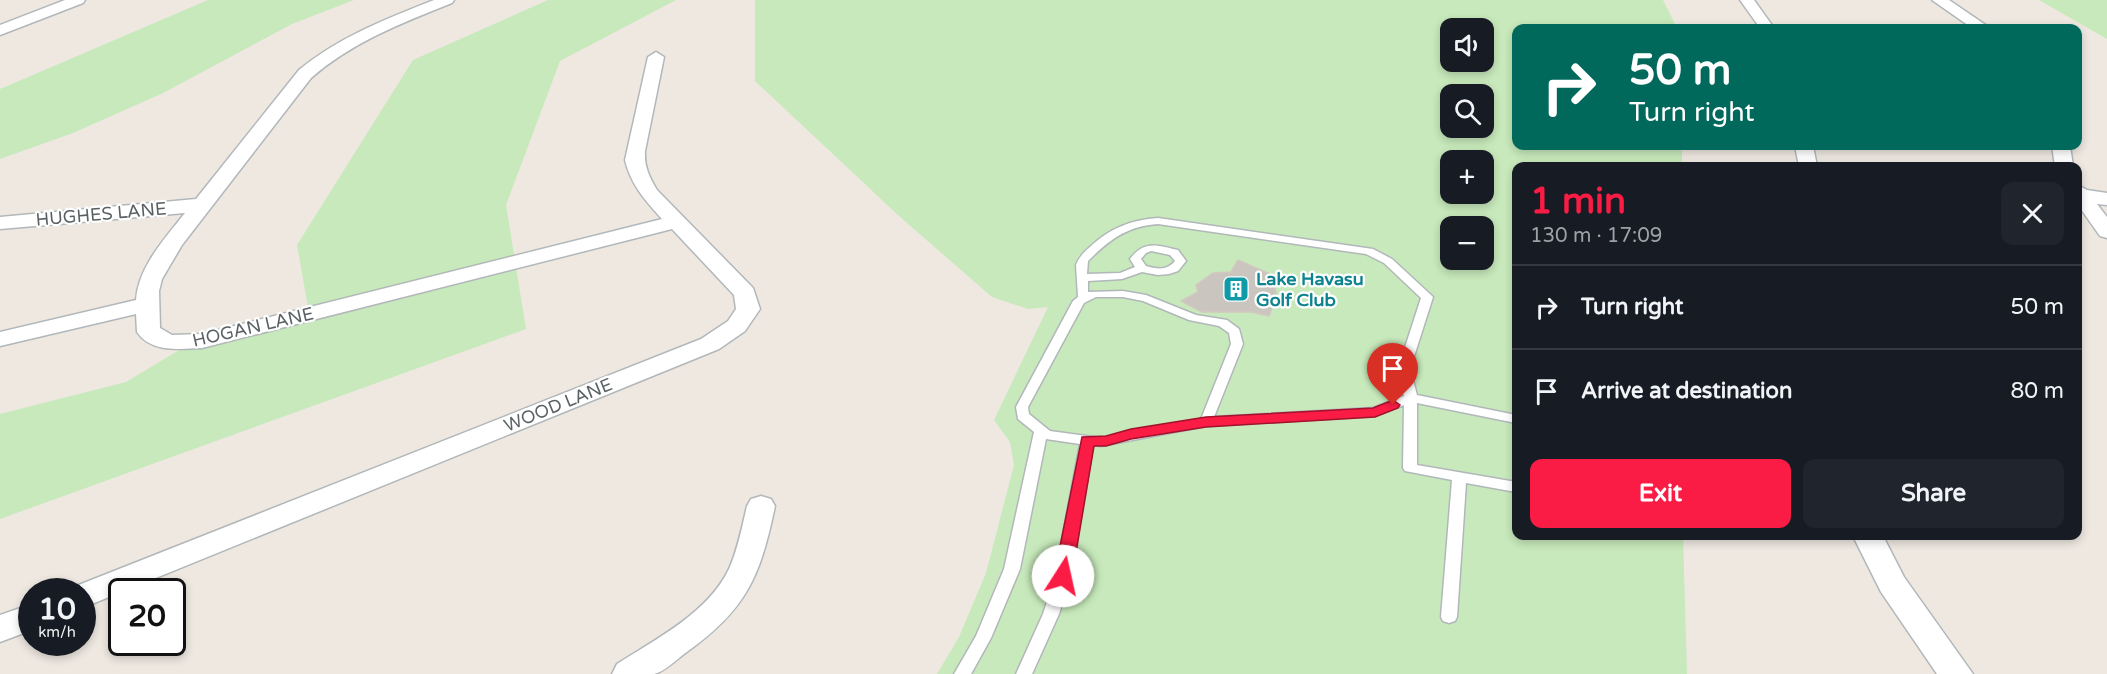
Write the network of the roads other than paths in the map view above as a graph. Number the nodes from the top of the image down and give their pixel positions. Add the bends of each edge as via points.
1 (78, 0) edge
2 (447, 0) edge
3 (1747, 0) edge
4 (1939, 0) edge
5 (1764, 24) edge
6 (1976, 24) edge
7 (0, 30) edge
8 (656, 57) dead end
9 (2082, 194) edge
10 (2082, 197) edge
11 (2107, 199) edge
12 (202, 205) junction
13 (677, 221) junction
14 (0, 223) edge
15 (2107, 232) edge
16 (1142, 268) dead end
17 (1082, 278) junction
18 (1083, 297) junction
19 (148, 304) junction
20 (0, 339) edge
21 (1411, 398) junction
22 (1512, 418) edge
23 (1206, 422) junction
24 (1041, 432) junction
25 (1087, 440) junction
26 (1459, 477) junction
27 (1512, 486) edge
28 (761, 506) dead end
29 (1870, 540) edge
30 (96, 590) edge
31 (1449, 617) dead end
32 (18, 622) edge
33 (0, 629) edge
34 (629, 674) edge
35 (962, 674) edge
36 (1024, 674) edge
37 (1956, 674) edge

1 - 7 street
2 - 12 street, HOGAN LANE via 358,38 313,67
3 - 5 street
4 - 6 street
8 - 13 street, WOOD LANE via 636,151 636,168 649,193
9 - 11 street
10 - 15 street
12 - 14 street, HUGHES LANE
12 - 19 street, HOGAN LANE via 156,267
13 - 19 street, HOGAN LANE via 202,341 171,342 154,336 147,326
13 - 30 street, WOOD LANE via 747,296 748,309 743,319 725,336
16 - 17 lane via 1113,277
17 - 18 lane
17 - 21 lane via 1082,261 1106,237 1124,227 1158,221 1369,251 1388,261 1427,297 1404,369
18 - 23 lane via 1143,297 1192,318 1223,323 1233,330 1237,344
18 - 24 lane via 1022,407 1023,416
19 - 20 street
21 - 22 lane
21 - 23 lane via 1375,412
21 - 26 lane via 1410,468
23 - 25 lane via 1106,441
24 - 25 lane
24 - 35 lane via 1012,569 987,630
25 - 36 lane via 1063,576
26 - 27 lane
26 - 31 lane
28 - 34 street via 745,567 726,597 687,635
29 - 37 street via 1892,584
32 - 33 street

